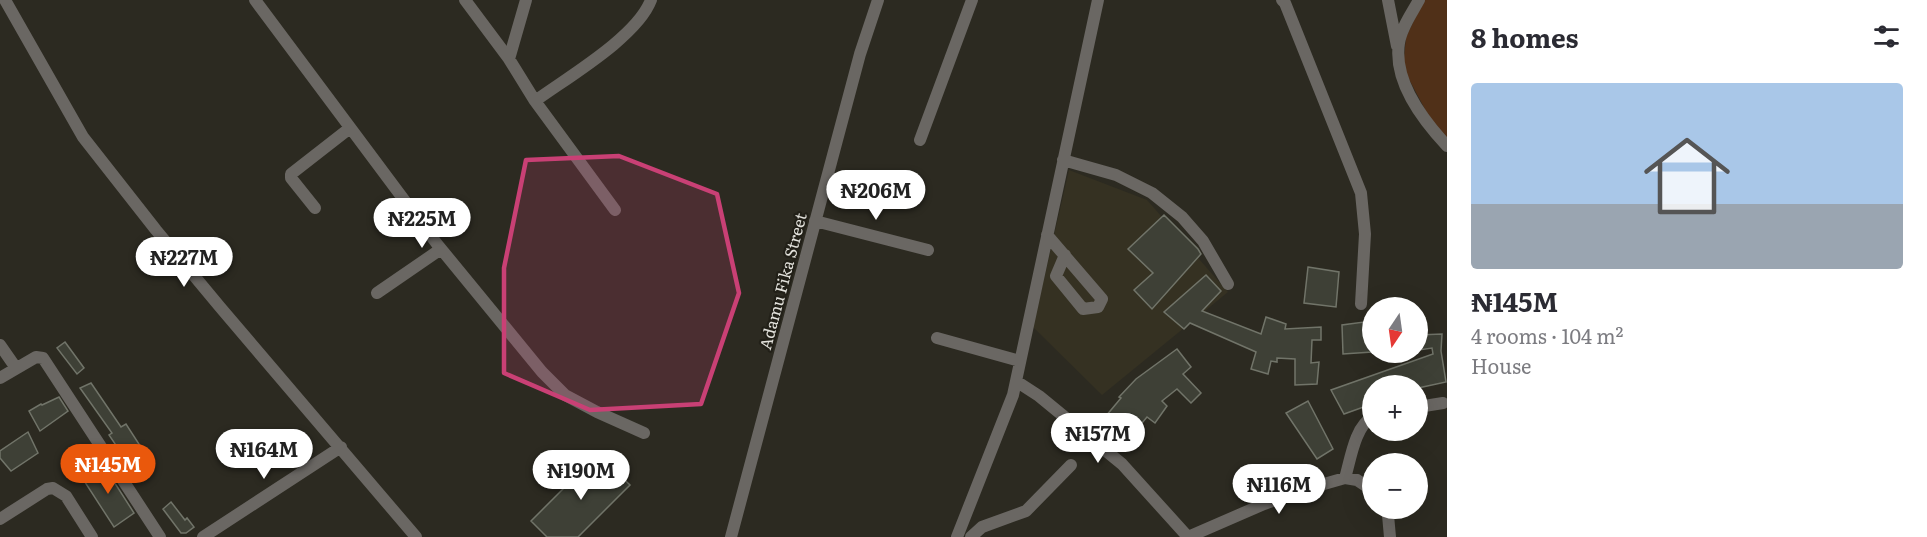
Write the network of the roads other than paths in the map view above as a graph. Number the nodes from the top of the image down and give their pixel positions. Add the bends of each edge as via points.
1 (5, 0) edge
2 (255, 0) edge
3 (465, 0) edge
4 (526, 0) edge
5 (651, 0) edge
6 (878, 0) edge
7 (972, 0) edge
8 (1098, 0) edge
9 (1282, 0) edge
10 (1388, 0) edge
11 (1419, 0) edge
12 (1399, 52) junction
13 (508, 59) junction
14 (535, 101) junction
15 (350, 128) junction
16 (920, 140) dead end
17 (1447, 146) edge
18 (1063, 160) junction
19 (315, 208) dead end
20 (615, 210) dead end
21 (815, 220) junction
22 (1047, 235) junction
23 (441, 249) junction
24 (928, 250) dead end
25 (1065, 255) dead end
26 (1228, 284) dead end
27 (377, 293) dead end
28 (1361, 304) dead end
29 (937, 338) dead end
30 (0, 345) edge
31 (1020, 361) junction
32 (16, 368) junction
33 (0, 378) edge
34 (1016, 381) junction
35 (1443, 403) dead end
36 (1428, 405) edge
37 (1362, 428) edge
38 (644, 433) dead end
39 (341, 447) junction
40 (1071, 465) dead end
41 (1345, 478) junction
42 (1362, 483) edge
43 (0, 519) edge
44 (1388, 519) edge
45 (92, 537) edge
46 (160, 537) edge
47 (204, 537) edge
48 (416, 537) edge
49 (731, 537) edge
50 (957, 537) edge
51 (971, 537) edge
52 (1188, 537) edge
53 (1390, 537) edge

1 - 39 street via 83,137 163,239
2 - 15 street
3 - 13 street
4 - 13 street
5 - 14 street via 621,40
6 - 21 street, Adamu Fika Street
7 - 16 street
8 - 18 street
9 - 28 street via 1361,193 1365,234
10 - 12 street
11 - 12 street via 1399,41
12 - 17 street via 1398,68 1406,88 1431,129
13 - 14 street
14 - 20 street
15 - 19 street via 291,174
15 - 23 street
18 - 22 street
18 - 26 street via 1116,175 1152,193 1182,217 1203,241
21 - 24 street
21 - 49 street, Adamu Fika Street
22 - 25 street
22 - 31 street
23 - 27 street
23 - 38 street via 565,395
29 - 31 street
30 - 32 street
31 - 34 street
32 - 33 street
32 - 46 street via 36,357 43,358
34 - 50 street
34 - 52 street via 1122,464
35 - 36 street
37 - 41 street
39 - 47 street
39 - 48 street
40 - 51 street via 1026,510 982,527
41 - 42 street
41 - 52 street via 1264,504
43 - 45 street via 53,488 66,496
44 - 53 street

